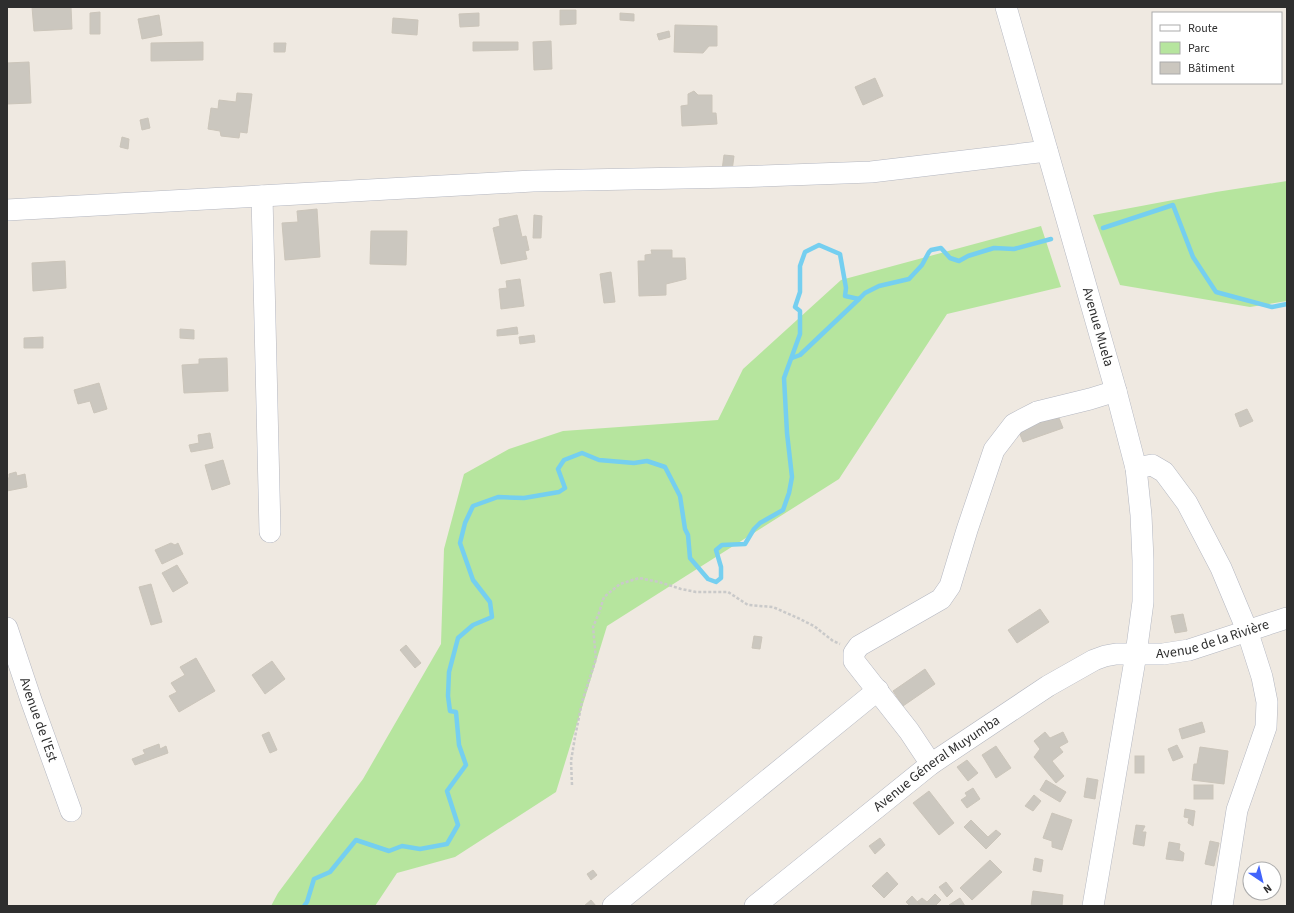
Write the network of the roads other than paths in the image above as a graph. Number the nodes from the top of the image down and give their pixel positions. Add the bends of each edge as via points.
1 (1006, 7) edge
2 (1047, 151) junction
3 (262, 196) junction
4 (7, 210) edge
5 (1116, 391) junction
6 (1136, 468) junction
7 (270, 532) dead end
8 (1287, 618) edge
9 (7, 628) edge
10 (1247, 630) junction
11 (1136, 654) junction
12 (878, 690) junction
13 (931, 764) junction
14 (71, 811) dead end
15 (613, 906) edge
16 (755, 906) edge
17 (1093, 906) edge
18 (1222, 906) edge

1 - 2 street, Avenue Muela
2 - 3 street via 871,172 533,181
2 - 5 street, Avenue Muela
3 - 4 street
3 - 7 street
5 - 6 street, Avenue Muela
5 - 12 street via 1037,412 1014,424 994,450 950,586 941,599 859,646 854,652 854,661
6 - 10 street via 1152,465 1164,472 1187,503 1221,568
6 - 11 street, Avenue Muela via 1141,515 1143,602
8 - 10 street, Avenue de la Rivière
9 - 14 street, Avenue de l'Est
10 - 11 street, Avenue de la Rivière via 1189,650 1163,654
10 - 18 street via 1267,702 1266,726 1237,810
11 - 13 street, Avenue Géneral Muyumba via 1105,656 1094,660 1048,686
11 - 17 street, Avenue Muela
12 - 13 street
12 - 15 street
13 - 16 street, Avenue Géneral Muyumba

